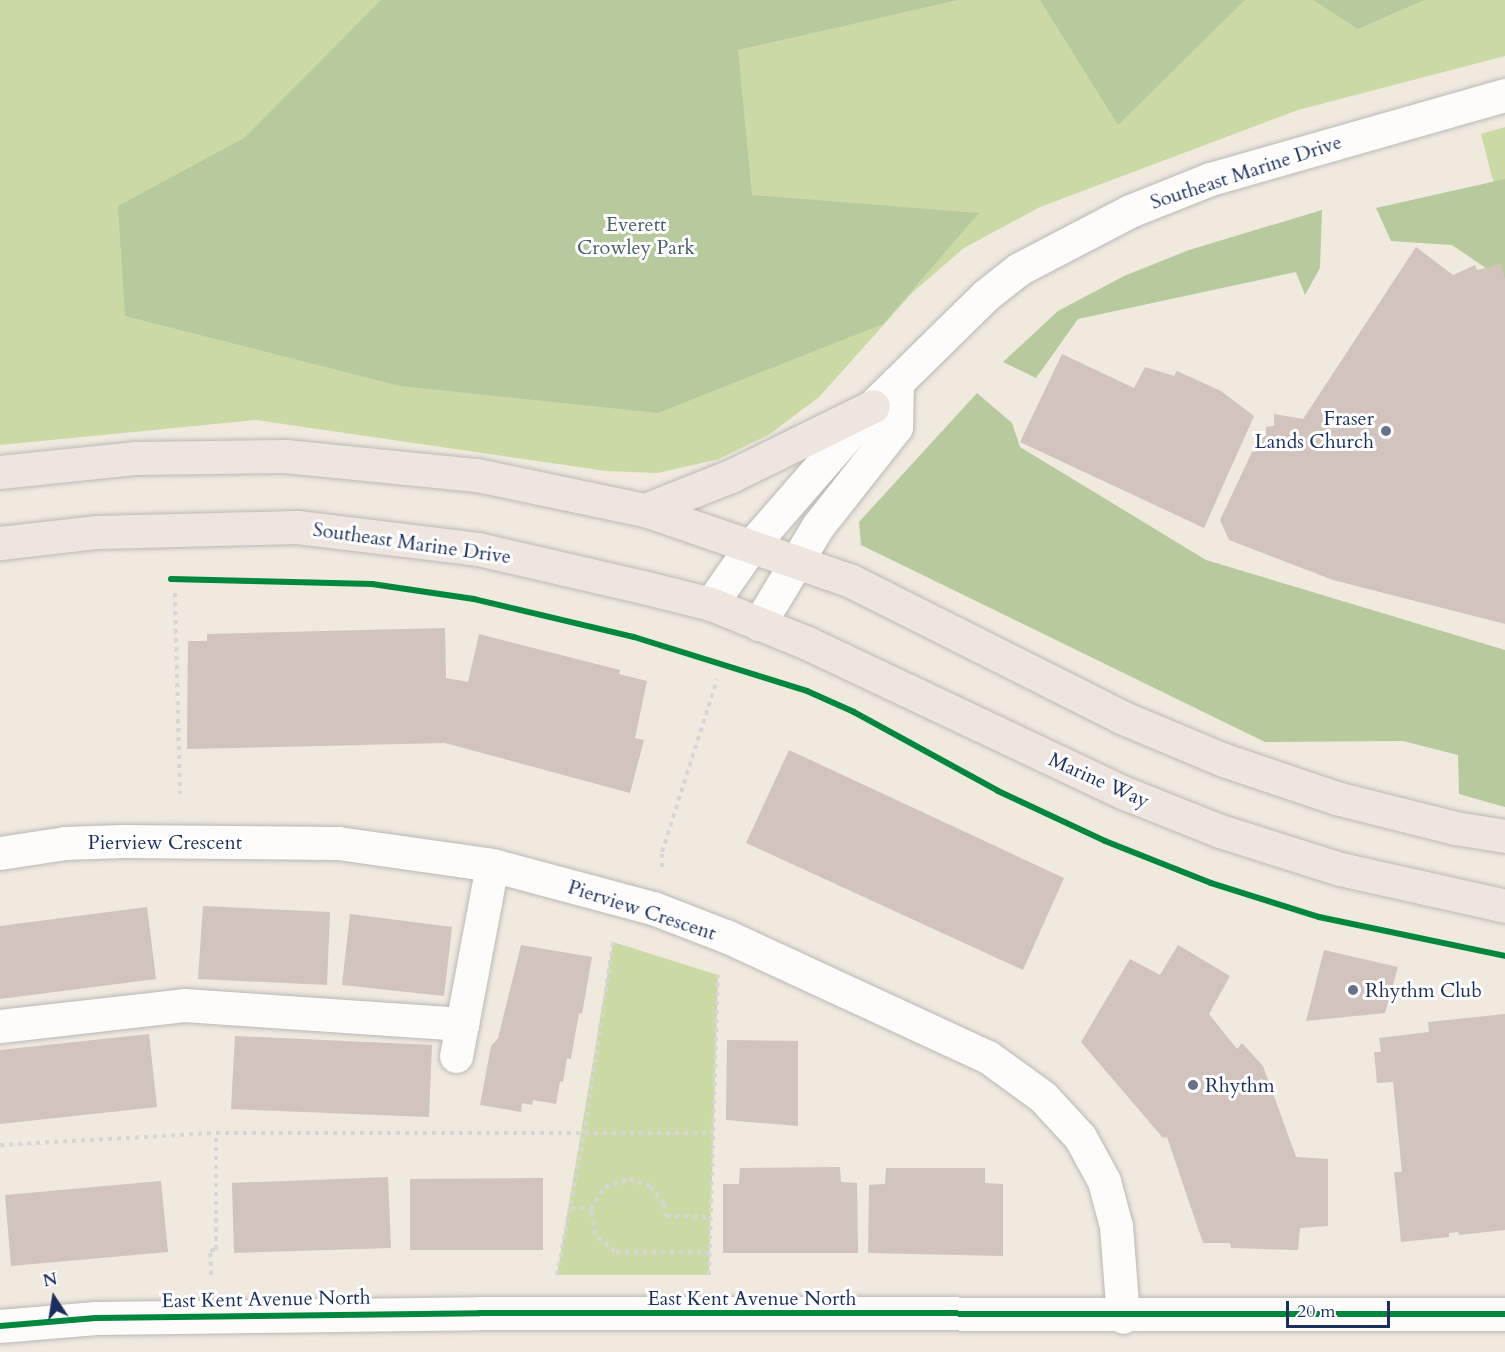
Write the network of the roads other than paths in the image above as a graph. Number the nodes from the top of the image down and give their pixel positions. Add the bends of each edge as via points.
1 (1505, 95) edge
2 (897, 382) junction
3 (873, 406) junction
4 (0, 472) edge
5 (645, 510) junction
6 (0, 543) edge
7 (752, 545) junction
8 (795, 561) junction
9 (711, 604) junction
10 (759, 624) junction
11 (1505, 836) edge
12 (0, 853) edge
13 (492, 865) junction
14 (1505, 906) edge
15 (462, 1024) junction
16 (0, 1026) edge
17 (456, 1056) dead end
18 (1505, 1314) edge
19 (1123, 1317) junction
20 (0, 1326) edge

1 - 2 street, Southeast Marine Drive via 1210,179 1120,216 1018,269
2 - 3 street, Southeast Marine Drive
2 - 8 street via 896,427
3 - 5 main road via 716,483
3 - 7 street, Southeast Marine Drive
4 - 5 main road via 136,458 285,456 477,475
5 - 7 main road
6 - 9 main road, Southeast Marine Drive via 97,532 297,527 478,549
7 - 8 main road
7 - 9 street, Southeast Marine Drive
8 - 10 street
8 - 11 main road via 851,580 1121,717 1224,760 1336,798 1455,828
9 - 10 main road, Marine Way
10 - 14 main road, Marine Way via 927,697 1128,794 1220,831 1340,870
12 - 13 street, Pierview Crescent via 65,843 122,841 339,843
13 - 15 street
13 - 19 street, Pierview Crescent via 653,908 718,933 1008,1068 1062,1115 1099,1171 1116,1226
15 - 16 street via 184,1005
15 - 17 street
18 - 19 street, East Kent Avenue North
19 - 20 street, East Kent Avenue North via 325,1314 96,1318

